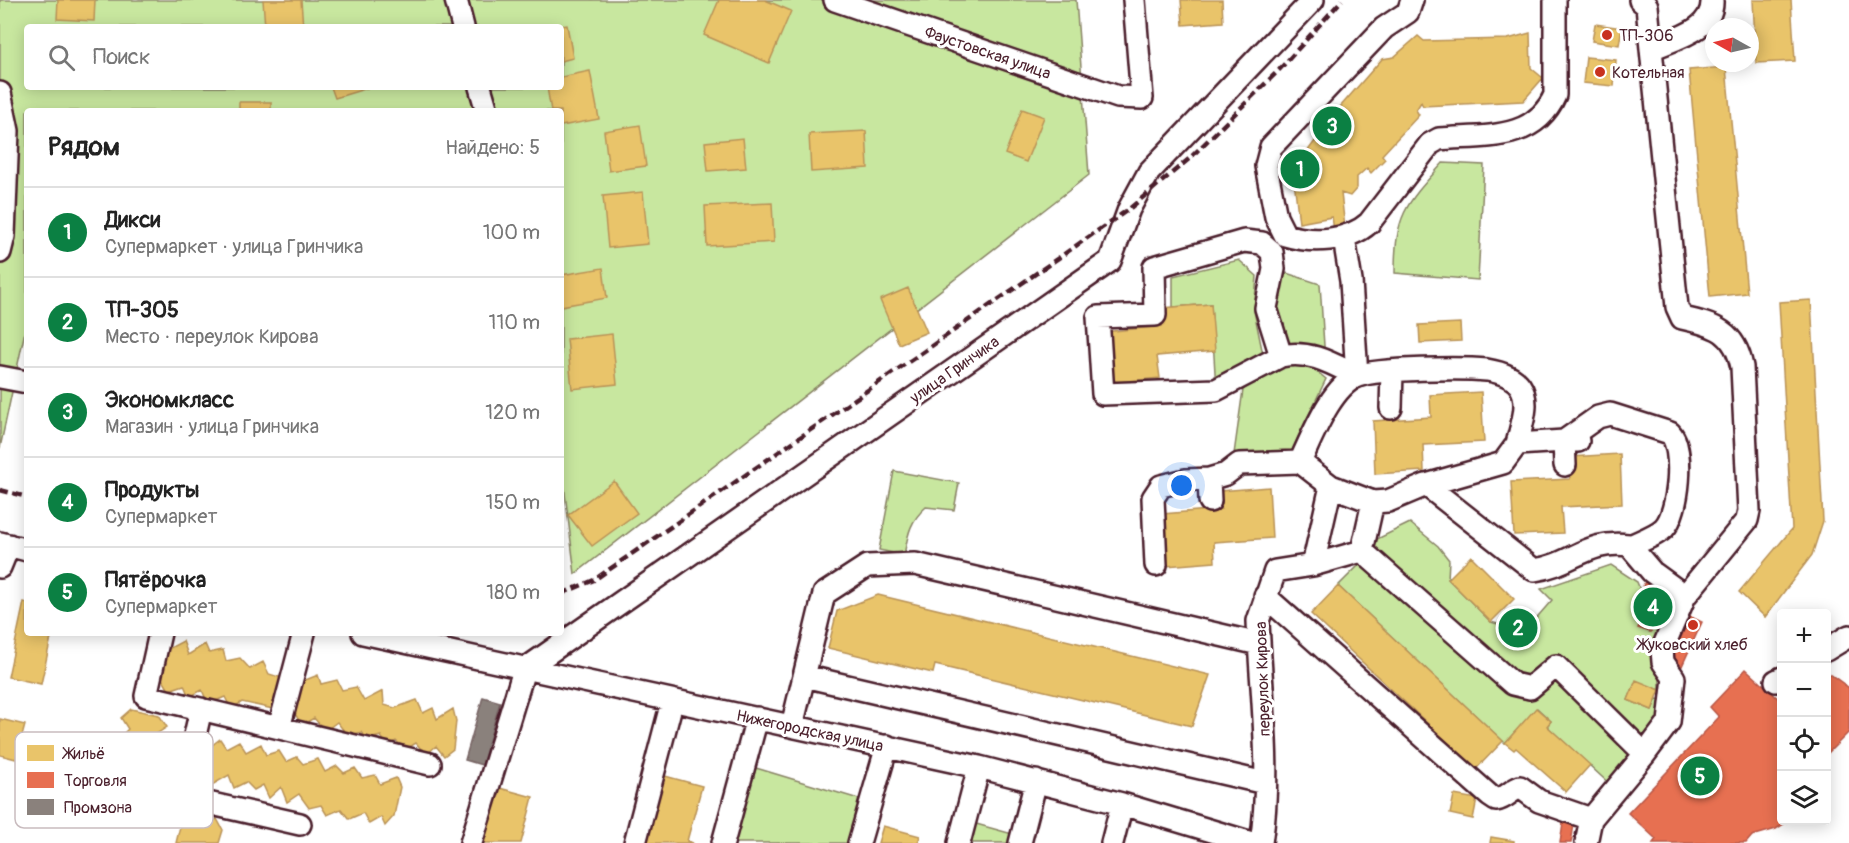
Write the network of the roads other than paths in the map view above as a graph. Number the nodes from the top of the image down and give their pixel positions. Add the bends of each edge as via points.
1 (456, 0) edge
2 (835, 0) edge
3 (1134, 0) edge
4 (1313, 0) edge
5 (1412, 0) edge
6 (1555, 0) edge
7 (1640, 0) edge
8 (1712, 0) edge
9 (462, 24) edge
10 (1651, 49) junction
11 (481, 90) edge
12 (0, 93) edge
13 (486, 108) edge
14 (1344, 238) junction
15 (0, 252) edge
16 (1281, 356) junction
17 (1392, 371) junction
18 (1358, 376) junction
19 (0, 377) edge
20 (24, 381) edge
21 (1391, 408) dead end
22 (1591, 440) dead end
23 (1564, 441) junction
24 (1517, 444) junction
25 (1300, 462) junction
26 (1565, 465) dead end
27 (1209, 479) junction
28 (1426, 485) junction
29 (1331, 486) junction
30 (1210, 501) dead end
31 (1373, 502) junction
32 (12, 546) edge
33 (1630, 546) junction
34 (1362, 551) junction
35 (1156, 565) dead end
36 (1313, 565) junction
37 (0, 567) edge
38 (1265, 596) junction
39 (1685, 596) junction
40 (159, 636) edge
41 (303, 636) edge
42 (376, 636) edge
43 (1849, 636) edge
44 (1259, 644) junction
45 (1831, 647) edge
46 (524, 670) junction
47 (804, 675) junction
48 (672, 702) junction
49 (201, 709) junction
50 (757, 718) junction
51 (792, 726) junction
52 (279, 728) junction
53 (196, 732) edge
54 (886, 746) junction
55 (1645, 754) junction
56 (430, 764) dead end
57 (979, 767) junction
58 (1036, 781) junction
59 (1265, 783) junction
60 (213, 804) edge
61 (1122, 804) junction
62 (1591, 819) junction
63 (300, 824) dead end
64 (471, 843) edge
65 (635, 843) edge
66 (723, 843) edge
67 (859, 843) edge
68 (959, 843) edge
69 (1020, 843) edge
70 (1112, 843) edge
71 (1252, 843) edge
72 (1261, 843) edge
73 (1586, 843) edge

1 - 9 street
2 - 3 street, Фаустовская улица via 1118,97 1142,98
4 - 46 street, улица Гринчика via 1149,172 1129,208 1110,261
5 - 14 street via 1408,12 1384,28 1271,147 1266,166 1276,217 1285,236
6 - 14 street via 1556,88 1550,105 1522,131 1439,139 1431,144 1369,223
7 - 10 street via 1647,6
8 - 10 street via 1713,8 1699,28
10 - 39 street via 1677,308 1682,318 1722,330 1739,350 1742,367 1749,512 1740,529
11 - 13 street
12 - 15 street via 8,131
14 - 18 street
16 - 16 street via 1216,390 1103,394 1098,317 1155,315 1154,267 1244,241 1262,243 1272,252 1274,269 1266,308
16 - 18 street via 1312,355
17 - 18 street
17 - 21 street
17 - 24 street via 1488,370 1512,378 1526,404
18 - 25 street via 1330,400
19 - 20 street
22 - 23 street
23 - 24 street
23 - 26 street
23 - 33 street via 1598,417 1611,414 1674,437 1678,492 1671,515 1664,528
24 - 28 street via 1503,463
25 - 27 street via 1239,464 1226,474
25 - 29 street
27 - 30 street
27 - 35 street via 1161,486 1153,498
28 - 31 street via 1388,501
28 - 33 street via 1534,570 1549,568 1597,545
29 - 31 street
29 - 36 street
31 - 34 street
32 - 37 street
33 - 39 street via 1652,572
34 - 36 street, переулок Кирова
34 - 55 street via 1513,684 1530,688 1556,666
36 - 38 street, переулок Кирова via 1275,571
38 - 44 street, переулок Кирова via 1258,621
38 - 62 street via 1490,796 1504,799 1520,787 1539,801
39 - 55 street via 1662,650 1663,662 1674,678 1669,722
40 - 49 street via 146,696
41 - 52 street
42 - 46 street, Нижегородская улица
43 - 45 street
44 - 47 street via 915,564 867,566 824,594
44 - 59 street, переулок Кирова
46 - 48 street, Нижегородская улица
46 - 64 street
47 - 51 street
47 - 59 street
48 - 50 street, Нижегородская улица
48 - 65 street
49 - 52 street
49 - 53 street
50 - 51 street, Нижегородская улица
50 - 66 street
51 - 54 street, Нижегородская улица
52 - 56 street
54 - 57 street, Нижегородская улица
54 - 67 street
55 - 62 street
57 - 58 street, Нижегородская улица
57 - 68 street
58 - 61 street, Нижегородская улица
58 - 69 street
59 - 72 street, переулок Кирова
60 - 63 street
61 - 70 street
61 - 71 street, Нижегородская улица
62 - 73 street

